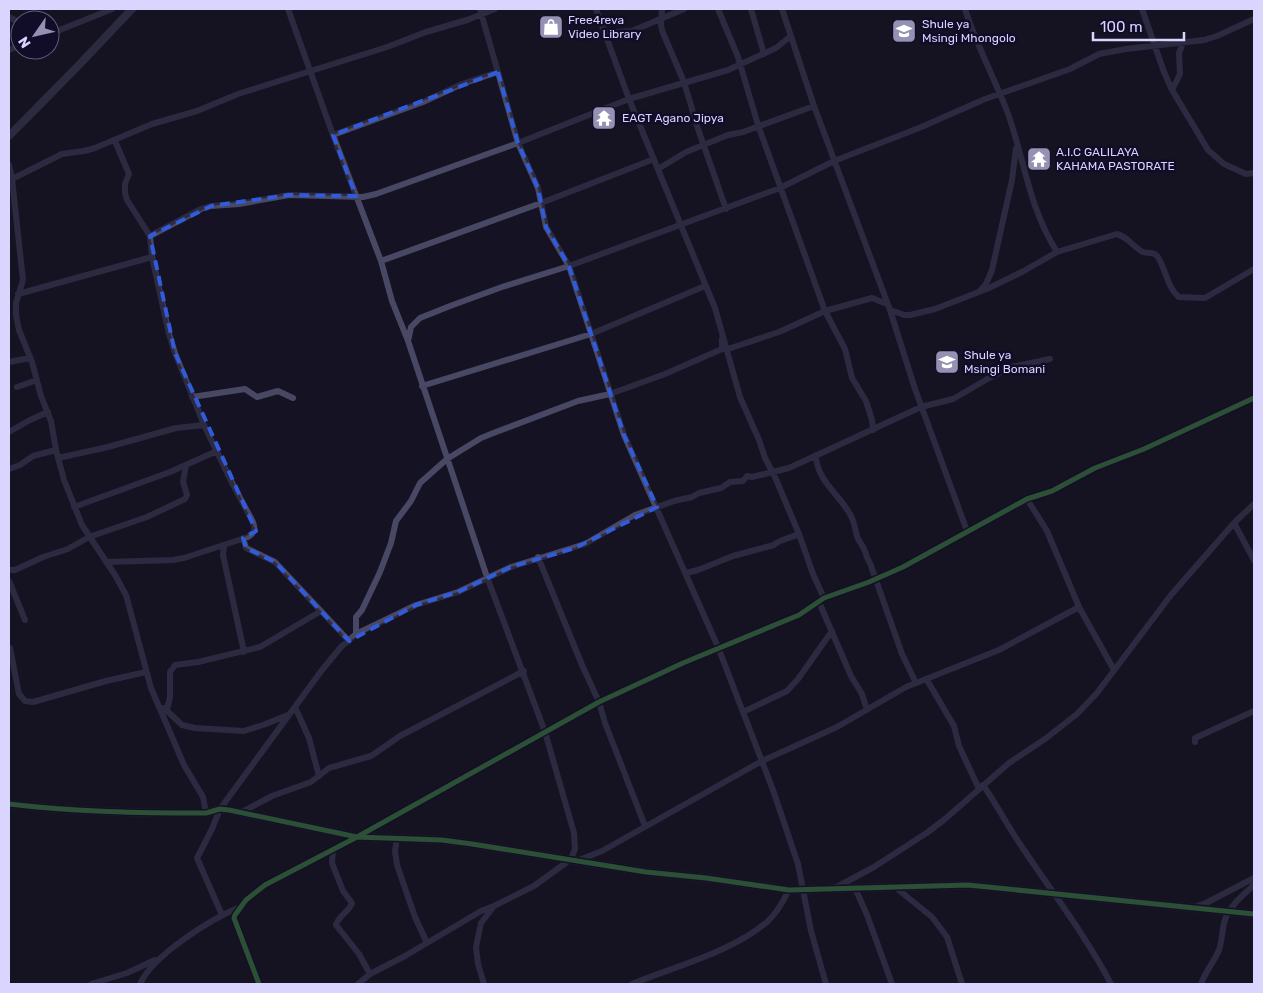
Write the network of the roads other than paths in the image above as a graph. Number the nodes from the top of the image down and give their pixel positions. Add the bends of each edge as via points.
1 (112, 9) edge
2 (132, 9) edge
3 (288, 9) edge
4 (495, 9) edge
5 (596, 9) edge
6 (662, 9) edge
7 (684, 9) edge
8 (718, 9) edge
9 (751, 9) edge
10 (782, 9) edge
11 (965, 9) edge
12 (1142, 9) edge
13 (481, 11) edge
14 (98, 12) edge
15 (662, 17) junction
16 (1254, 19) edge
17 (62, 29) edge
18 (604, 33) junction
19 (791, 36) junction
20 (1183, 43) junction
21 (1156, 45) junction
22 (764, 54) junction
23 (740, 64) junction
24 (310, 71) junction
25 (498, 72) junction
26 (684, 82) junction
27 (1172, 90) junction
28 (1000, 94) junction
29 (629, 99) junction
30 (814, 106) junction
31 (758, 125) junction
32 (333, 135) junction
33 (9, 136) edge
34 (115, 141) junction
35 (518, 143) junction
36 (1016, 144) junction
37 (704, 145) junction
38 (654, 160) junction
39 (834, 161) junction
40 (9, 165) edge
41 (658, 169) junction
42 (1254, 173) edge
43 (12, 178) junction
44 (780, 188) junction
45 (356, 196) junction
46 (541, 203) junction
47 (726, 208) junction
48 (681, 226) junction
49 (150, 236) junction
50 (1057, 252) junction
51 (152, 257) junction
52 (381, 261) junction
53 (569, 266) junction
54 (1254, 269) edge
55 (705, 286) junction
56 (979, 292) junction
57 (18, 294) junction
58 (888, 306) junction
59 (824, 311) junction
60 (591, 334) junction
61 (723, 334) junction
62 (408, 341) junction
63 (728, 349) junction
64 (30, 358) junction
65 (1050, 359) dead end
66 (9, 362) edge
67 (37, 380) junction
68 (422, 386) junction
69 (17, 388) dead end
70 (610, 394) junction
71 (192, 397) junction
72 (293, 398) dead end
73 (1254, 398) edge
74 (921, 407) junction
75 (48, 412) junction
76 (204, 424) junction
77 (873, 430) junction
78 (9, 432) edge
79 (56, 450) junction
80 (217, 451) junction
81 (816, 455) junction
82 (58, 458) junction
83 (447, 459) junction
84 (186, 465) junction
85 (9, 469) edge
86 (771, 472) junction
87 (1027, 499) junction
88 (1254, 504) edge
89 (74, 507) junction
90 (657, 507) junction
91 (1234, 523) junction
92 (967, 530) junction
93 (799, 534) junction
94 (89, 537) junction
95 (243, 538) junction
96 (224, 545) junction
97 (538, 557) junction
98 (1254, 560) edge
99 (106, 562) junction
100 (9, 570) edge
101 (686, 573) junction
102 (488, 577) junction
103 (875, 580) junction
104 (9, 581) edge
105 (822, 600) junction
106 (1079, 607) junction
107 (321, 611) junction
108 (25, 620) dead end
109 (832, 631) junction
110 (356, 634) junction
111 (349, 641) junction
112 (718, 647) junction
113 (10, 648) edge
114 (244, 652) junction
115 (1114, 670) junction
116 (524, 671) junction
117 (146, 672) junction
118 (927, 680) junction
119 (916, 684) junction
120 (157, 702) junction
121 (599, 702) junction
122 (295, 707) junction
123 (166, 710) junction
124 (867, 710) junction
125 (1254, 711) edge
126 (742, 712) junction
127 (289, 714) junction
128 (545, 732) junction
129 (1195, 742) dead end
130 (762, 761) junction
131 (319, 776) junction
132 (981, 787) junction
133 (9, 804) edge
134 (220, 809) junction
135 (242, 812) junction
136 (206, 813) junction
137 (645, 826) junction
138 (357, 837) junction
139 (397, 838) junction
140 (333, 849) junction
141 (575, 860) junction
142 (1254, 878) edge
143 (1254, 884) edge
144 (895, 887) junction
145 (855, 888) junction
146 (833, 889) junction
147 (789, 890) junction
148 (803, 890) junction
149 (1055, 893) junction
150 (494, 906) junction
151 (1195, 907) junction
152 (240, 908) junction
153 (1228, 911) junction
154 (1254, 914) edge
155 (222, 915) junction
156 (427, 943) junction
157 (163, 956) junction
158 (370, 974) junction
159 (91, 984) edge
160 (140, 984) edge
161 (260, 984) edge
162 (358, 984) edge
163 (484, 984) edge
164 (632, 984) edge
165 (826, 984) edge
166 (892, 984) edge
167 (962, 984) edge
168 (1110, 984) edge
169 (1201, 984) edge

1 - 14 street
2 - 33 street
3 - 24 street
4 - 13 street
5 - 18 street
6 - 15 street
7 - 15 street
8 - 23 street
9 - 22 street
10 - 19 street
11 - 28 street
12 - 21 street
13 - 24 street
13 - 25 street
14 - 17 street
15 - 18 street via 632,31
15 - 26 street via 663,33
16 - 20 street via 1217,36
18 - 29 street
19 - 22 street
19 - 30 street
20 - 21 street
20 - 27 street via 1179,53 1180,74
21 - 27 street
21 - 28 street via 1099,54 1070,69
22 - 23 street
23 - 26 street
23 - 31 street
24 - 32 street
24 - 34 street via 152,124
25 - 32 street
25 - 35 street
26 - 29 street
26 - 37 street
27 - 42 street via 1214,156 1246,174
28 - 36 street
28 - 39 street
29 - 35 street
29 - 38 street
30 - 31 street
30 - 39 street
31 - 37 street
31 - 44 street
32 - 45 street
34 - 43 street via 62,154
34 - 49 street via 129,174 124,188 127,200
35 - 45 street via 367,197
35 - 46 street
36 - 50 street via 1038,217
36 - 56 street via 1012,180 992,270
37 - 41 street
37 - 47 street
38 - 41 street
38 - 46 street
39 - 44 street
39 - 58 street
40 - 43 street
41 - 48 street
43 - 57 street via 23,280
44 - 47 street
44 - 59 street
45 - 49 street via 289,195 212,206
45 - 52 street
46 - 52 street
46 - 53 street via 546,226
47 - 48 street
48 - 53 street
48 - 55 street
49 - 51 street
50 - 54 street via 1119,234 1143,252 1157,256 1174,292 1181,298 1205,298
50 - 56 street
51 - 57 street
51 - 71 street via 169,334
52 - 62 street
53 - 60 street
53 - 62 street via 420,318 411,327
55 - 60 street
55 - 61 street
56 - 58 street via 916,315 904,315
57 - 64 street via 16,315
58 - 59 street via 872,298
58 - 74 street
59 - 63 street
59 - 77 street via 845,349 852,378 866,401
60 - 68 street
60 - 70 street
61 - 63 street
61 - 70 street via 722,349
62 - 68 street
63 - 86 street via 740,397
64 - 66 street
64 - 67 street
65 - 74 street via 1011,368 953,399
67 - 69 street
67 - 75 street
68 - 83 street
70 - 83 street via 578,402 481,438
70 - 90 street via 624,435
71 - 72 street via 245,390 257,396 278,391
71 - 76 street
73 - 87 street via 1144,450 1095,468 1052,491
74 - 77 street
74 - 92 street
75 - 78 street
75 - 79 street
76 - 80 street
76 - 82 street
77 - 81 street
79 - 82 street
79 - 85 street via 33,456
80 - 84 street
80 - 95 street via 254,526 253,532
81 - 86 street via 789,468
81 - 103 street via 824,480 852,518
82 - 89 street
83 - 102 street
83 - 110 street via 420,483 396,520 383,565 356,617
84 - 89 street
84 - 94 street via 183,482 186,498 147,517
86 - 90 street via 747,476 743,481 730,482 721,488
86 - 93 street
87 - 92 street
87 - 106 street via 1047,531
88 - 91 street
89 - 94 street
90 - 97 street via 635,514 585,544
90 - 101 street
91 - 98 street
91 - 115 street via 1171,596
92 - 103 street
93 - 101 street
93 - 105 street
94 - 99 street
94 - 100 street via 68,549
95 - 96 street
95 - 107 street via 246,548 275,562
96 - 99 street via 176,560
96 - 114 street via 223,555
97 - 102 street
97 - 121 street
99 - 117 street via 126,595
101 - 112 street
102 - 110 street via 458,592 416,605
102 - 116 street
103 - 105 street
103 - 119 street
104 - 108 street
105 - 109 street
105 - 112 street via 799,615
106 - 115 street
106 - 118 street via 999,650
107 - 111 street
107 - 114 street via 260,647
109 - 124 street
109 - 126 street via 787,692
110 - 111 street
111 - 122 street via 332,657
112 - 121 street
112 - 126 street
113 - 117 street via 19,694 25,701 33,702 106,680
114 - 123 street via 174,666 170,672 170,696
115 - 132 street via 1077,714
116 - 128 street
116 - 131 street via 408,732 371,756 329,768
117 - 120 street
118 - 119 street
118 - 132 street via 954,726 959,746
119 - 124 street
120 - 123 street
120 - 136 street via 184,765 203,797
121 - 128 street
121 - 137 street
122 - 127 street
122 - 131 street via 309,738
123 - 127 street via 185,726 239,731
124 - 130 street
125 - 129 street via 1195,738
126 - 130 street
127 - 134 street
128 - 138 street
128 - 141 street via 574,834
130 - 137 street
130 - 148 street via 798,864
131 - 135 street
132 - 146 street via 928,832
132 - 149 street
133 - 136 street via 122,813
134 - 135 street
134 - 136 street
134 - 155 street via 197,858
135 - 138 street
137 - 141 street via 602,851
138 - 139 street
138 - 140 street
139 - 141 street via 472,844
139 - 156 street via 397,865
140 - 152 street via 265,886
140 - 158 street via 332,863 343,891 352,903 336,925
141 - 147 street
141 - 150 street
142 - 151 street
143 - 153 street
144 - 145 street
144 - 149 street via 968,885
144 - 167 street via 932,917 947,936
145 - 146 street
145 - 166 street
146 - 148 street
147 - 148 street
147 - 164 street via 767,922 746,936 701,959
148 - 165 street
149 - 151 street
149 - 168 street
150 - 156 street
150 - 163 street via 481,923 476,947
151 - 153 street
152 - 155 street
152 - 161 street via 234,918
153 - 154 street
153 - 169 street via 1219,951
155 - 157 street
156 - 158 street
157 - 159 street via 134,970
157 - 160 street via 151,966
158 - 162 street

